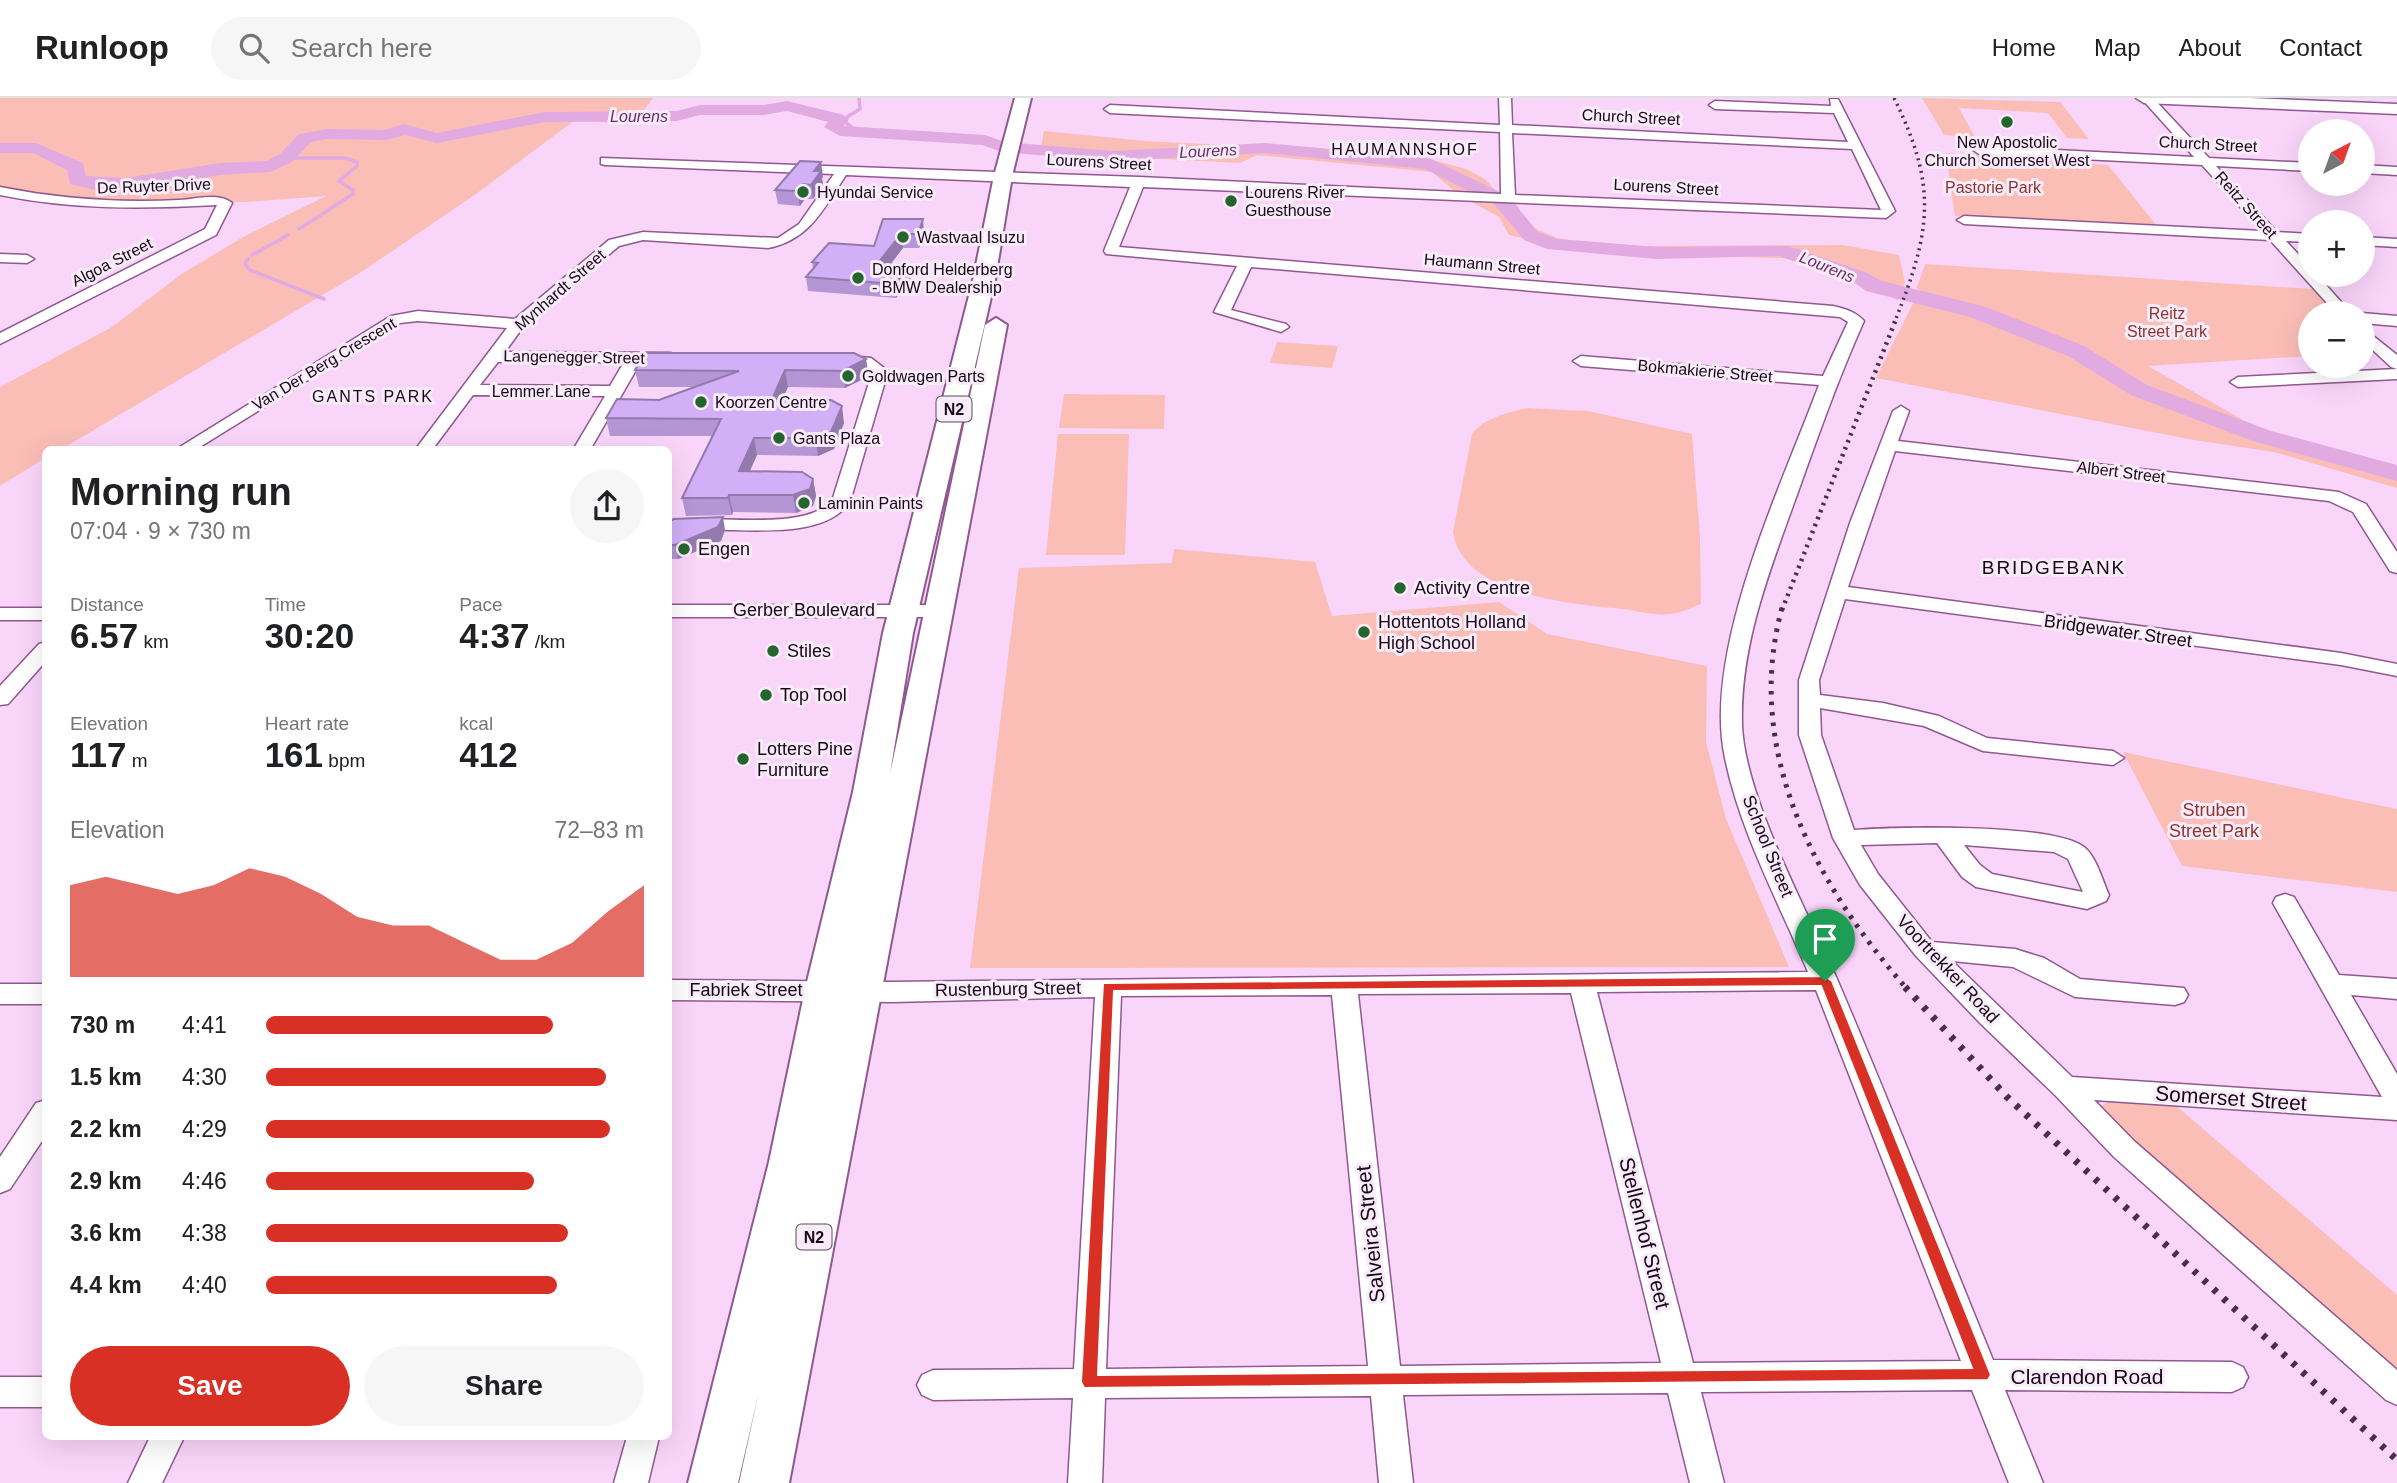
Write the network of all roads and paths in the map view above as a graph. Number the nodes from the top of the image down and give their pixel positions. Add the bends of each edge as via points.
1 (1023, 98) edge
2 (1041, 98) edge
3 (1216, 98) edge
4 (1505, 98) edge
5 (2146, 98) edge
6 (2318, 102) edge
7 (1715, 105) dead end
8 (1110, 109) dead end
9 (2397, 109) edge
10 (1209, 113) junction
11 (1036, 122) dead end
12 (1507, 128) junction
13 (1856, 146) junction
14 (1979, 150) dead end
15 (605, 161) dead end
16 (2206, 162) junction
17 (2298, 166) edge
18 (843, 170) junction
19 (2375, 170) edge
20 (2397, 171) edge
21 (1019, 172) junction
22 (1139, 181) junction
23 (0, 191) edge
24 (1503, 197) junction
25 (225, 203) joint
26 (1964, 220) dead end
27 (2274, 236) junction
28 (2298, 237) edge
29 (2375, 242) edge
30 (2397, 243) edge
31 (0, 258) edge
32 (27, 259) dead end
33 (1246, 262) junction
34 (2333, 301) edge
35 (1849, 315) joint
36 (2375, 319) edge
37 (2397, 321) edge
38 (518, 324) junction
39 (1281, 327) dead end
40 (1, 338) edge
41 (2375, 343) edge
42 (492, 357) junction
43 (635, 358) junction
44 (686, 358) edge
45 (816, 360) edge
46 (1581, 361) dead end
47 (2397, 364) edge
48 (2397, 374) edge
49 (1829, 381) junction
50 (2238, 382) dead end
51 (467, 390) junction
52 (616, 391) junction
53 (1901, 411) dead end
54 (1889, 445) junction
55 (190, 446) edge
56 (426, 446) edge
57 (583, 446) edge
58 (672, 526) edge
59 (2397, 567) edge
60 (1838, 592) junction
61 (672, 611) edge
62 (922, 611) junction
63 (0, 614) edge
64 (42, 614) edge
65 (42, 652) edge
66 (2394, 668) edge
67 (0, 699) edge
68 (1808, 701) junction
69 (2113, 758) dead end
70 (1944, 836) junction
71 (1845, 838) junction
72 (2285, 903) dead end
73 (1925, 950) junction
74 (1825, 981) junction
75 (1582, 983) junction
76 (2331, 984) junction
77 (1344, 986) junction
78 (1108, 987) junction
79 (2397, 989) edge
80 (672, 990) edge
81 (843, 991) junction
82 (0, 994) edge
83 (42, 994) edge
84 (2175, 995) dead end
85 (2066, 1087) junction
86 (2397, 1099) edge
87 (2397, 1109) edge
88 (42, 1117) edge
89 (0, 1181) edge
90 (1983, 1375) junction
91 (2232, 1377) dead end
92 (1681, 1378) junction
93 (1385, 1380) junction
94 (1090, 1382) junction
95 (933, 1385) dead end
96 (2397, 1390) edge
97 (0, 1392) edge
98 (42, 1392) edge
99 (166, 1440) edge
100 (642, 1440) edge
101 (145, 1483) edge
102 (631, 1483) edge
103 (713, 1483) edge
104 (764, 1483) edge
105 (1085, 1483) edge
106 (1396, 1483) edge
107 (1707, 1483) edge
108 (2026, 1483) edge

1 - 21 highway, N2 via 1012,141
2 - 11 highway
3 - 10 street
4 - 12 street
5 - 6 main road
5 - 16 street, Reitz Street
6 - 9 main road
7 - 13 street via 1837,106
8 - 10 street, Church Street
10 - 12 street, Church Street
12 - 13 street, Church Street
12 - 24 street
13 - 24 street, Lourens Street via 1886,214
14 - 16 street, Church Street
15 - 18 street, Lourens Street
16 - 17 street, Church Street
16 - 27 street, Reitz Street
18 - 21 street, Lourens Street
18 - 38 street, Mynhardt Street via 821,207 792,238 779,243 643,236 618,240
19 - 20 street
21 - 22 street, Lourens Street
21 - 62 highway, N2 via 984,280
21 - 62 highway, N2 via 1021,205
22 - 24 street, Lourens Street
22 - 33 street, Haumann Street via 1111,251
23 - 25 street, De Ruyter Drive via 101,207
25 - 40 street, Algoa Street via 211,232
26 - 27 street
27 - 28 street
27 - 34 street, Reitz Street
29 - 30 street
31 - 32 street
33 - 35 street, Haumann Street
33 - 39 street via 1222,312
35 - 49 street, School Street via 1856,321
36 - 37 street
38 - 42 street, Mynhardt Street
38 - 55 street, Van Der Berg Crescent via 424,316 396,319
41 - 47 street
42 - 43 street, Langenegger Street
42 - 51 street, Mynhardt Street
43 - 44 street, Langenegger Street
43 - 52 street
45 - 58 street via 865,361 880,371 836,511 801,523 691,522
46 - 49 street, Bokmakierie Street
48 - 50 street
49 - 74 street, School Street via 1749,601 1735,666 1731,725 1736,759 1756,822
51 - 52 street, Lemmer Lane
51 - 56 street, Mynhardt Street
52 - 57 street
53 - 54 street, Voortrekker Road
54 - 59 street, Albert Street via 2319,494 2360,508
54 - 60 street, Voortrekker Road
60 - 66 street, Bridgewater Street
60 - 68 street, Voortrekker Road via 1809,680
61 - 62 street, Gerber Boulevard
62 - 81 highway, N2
63 - 64 street
65 - 67 street
68 - 69 street via 1931,721 1983,744
68 - 71 street, Voortrekker Road via 1810,735
70 - 70 street via 2067,846 2078,854 2097,895 2087,901 1985,881 1971,871
70 - 71 street
71 - 73 street, Voortrekker Road via 1869,879
72 - 76 street
73 - 84 street via 2026,961 2076,988
73 - 85 street, Voortrekker Road
74 - 75 street, Rustenburg Street
74 - 90 street, School Street
75 - 77 street, Rustenburg Street
75 - 92 street, Stellenhof Street
76 - 79 street
76 - 86 street
77 - 78 street, Rustenburg Street
77 - 93 street, Salveira Street
78 - 81 street, Rustenburg Street
78 - 94 street
80 - 81 street, Fabriek Street
81 - 103 highway, N2 via 790,1162
81 - 104 highway, N2
82 - 83 street
85 - 87 street, Somerset Street
85 - 96 street, Voortrekker Road via 2124,1149
88 - 89 street
90 - 91 street, Clarendon Road
90 - 92 street, Clarendon Road
90 - 108 street, School Street
92 - 93 street, Clarendon Road
92 - 107 street, Stellenhof Street
93 - 94 street, Clarendon Road
93 - 106 street, Salveira Street
94 - 95 street, Clarendon Road
94 - 105 street
97 - 98 street
99 - 101 street
100 - 102 street

